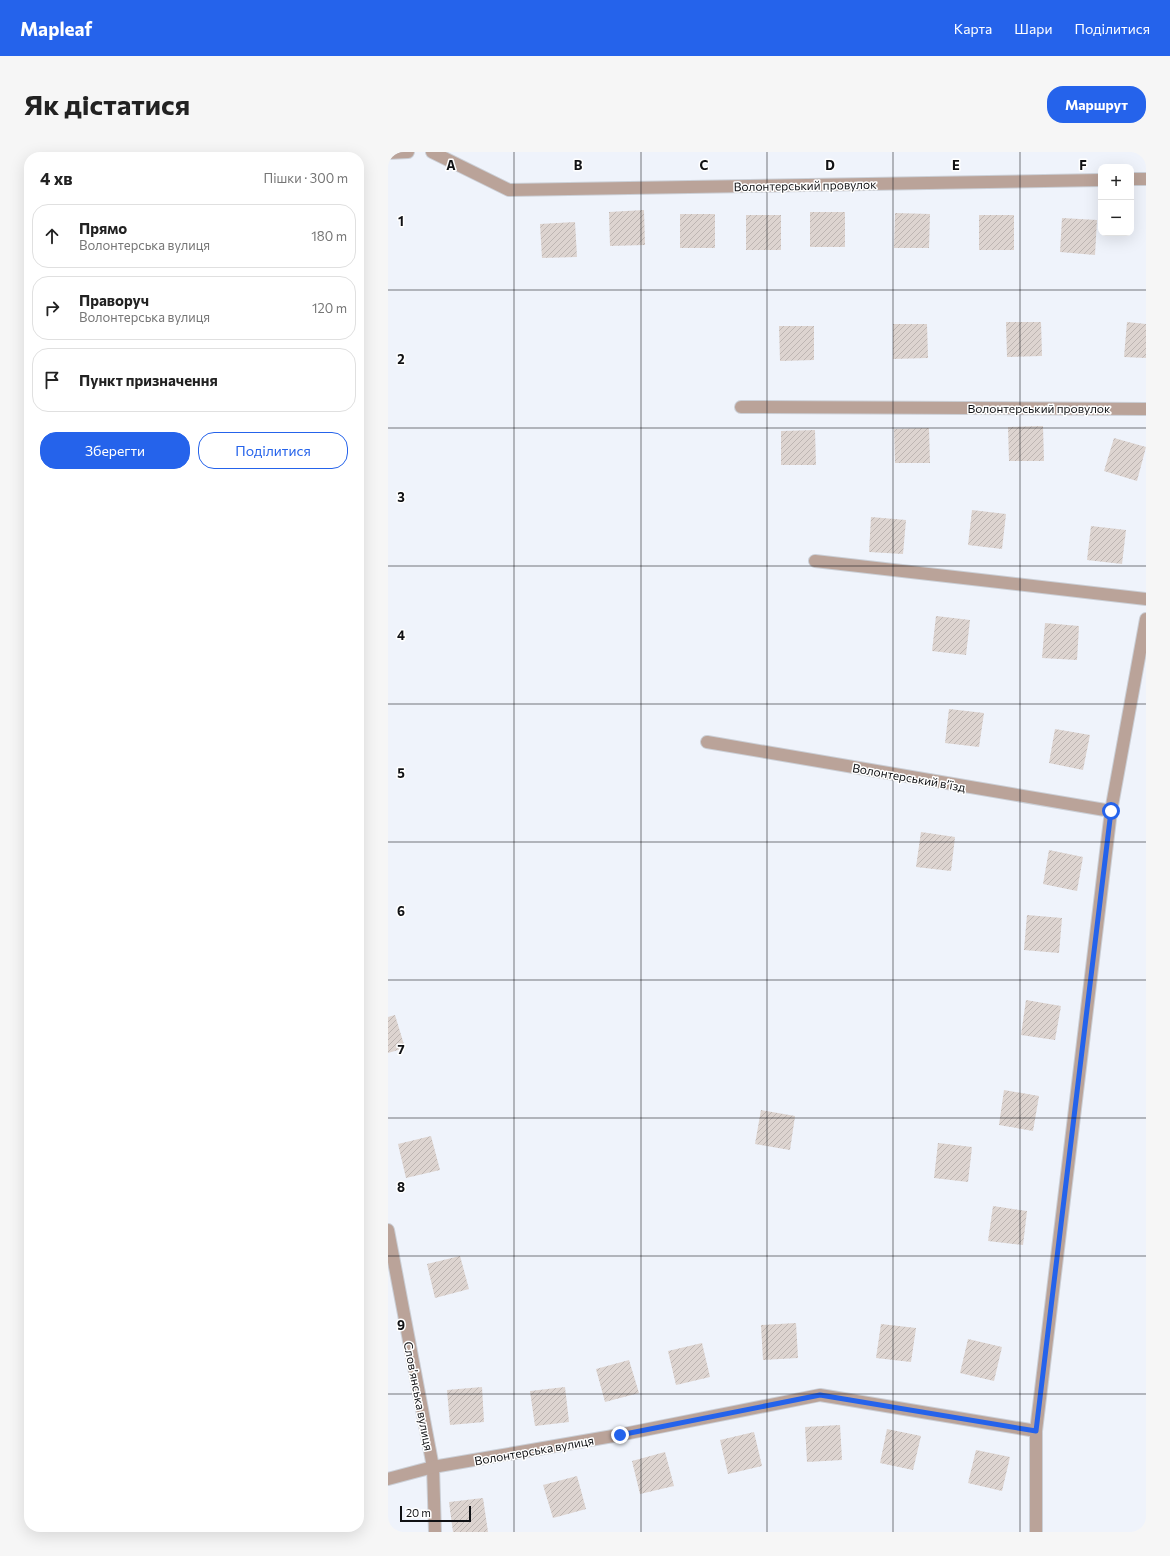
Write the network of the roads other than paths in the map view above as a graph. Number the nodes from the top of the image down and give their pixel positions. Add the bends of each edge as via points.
1 (388, 152) edge
2 (408, 152) edge
3 (432, 152) edge
4 (1134, 179) edge
5 (1146, 179) edge
6 (1098, 180) edge
7 (741, 407) dead end
8 (1146, 409) edge
9 (815, 561) dead end
10 (1146, 599) edge
11 (1146, 619) edge
12 (707, 742) dead end
13 (1111, 811) junction
14 (388, 1230) edge
15 (1036, 1431) junction
16 (432, 1467) junction
17 (388, 1479) edge
18 (435, 1532) edge
19 (1036, 1532) edge

1 - 2 street
3 - 6 street, Волонтерський провулок via 509,190
4 - 5 street
7 - 8 street, Волонтерський провулок
9 - 10 street
11 - 13 street
12 - 13 street, Волонтерський в’їзд
13 - 15 street
14 - 16 street, Слов’янська вулиця
15 - 16 street, Волонтерська вулиця via 820,1395 620,1435
15 - 19 street
16 - 17 street, Волонтерська вулиця
16 - 18 street, Слов’янська вулиця

